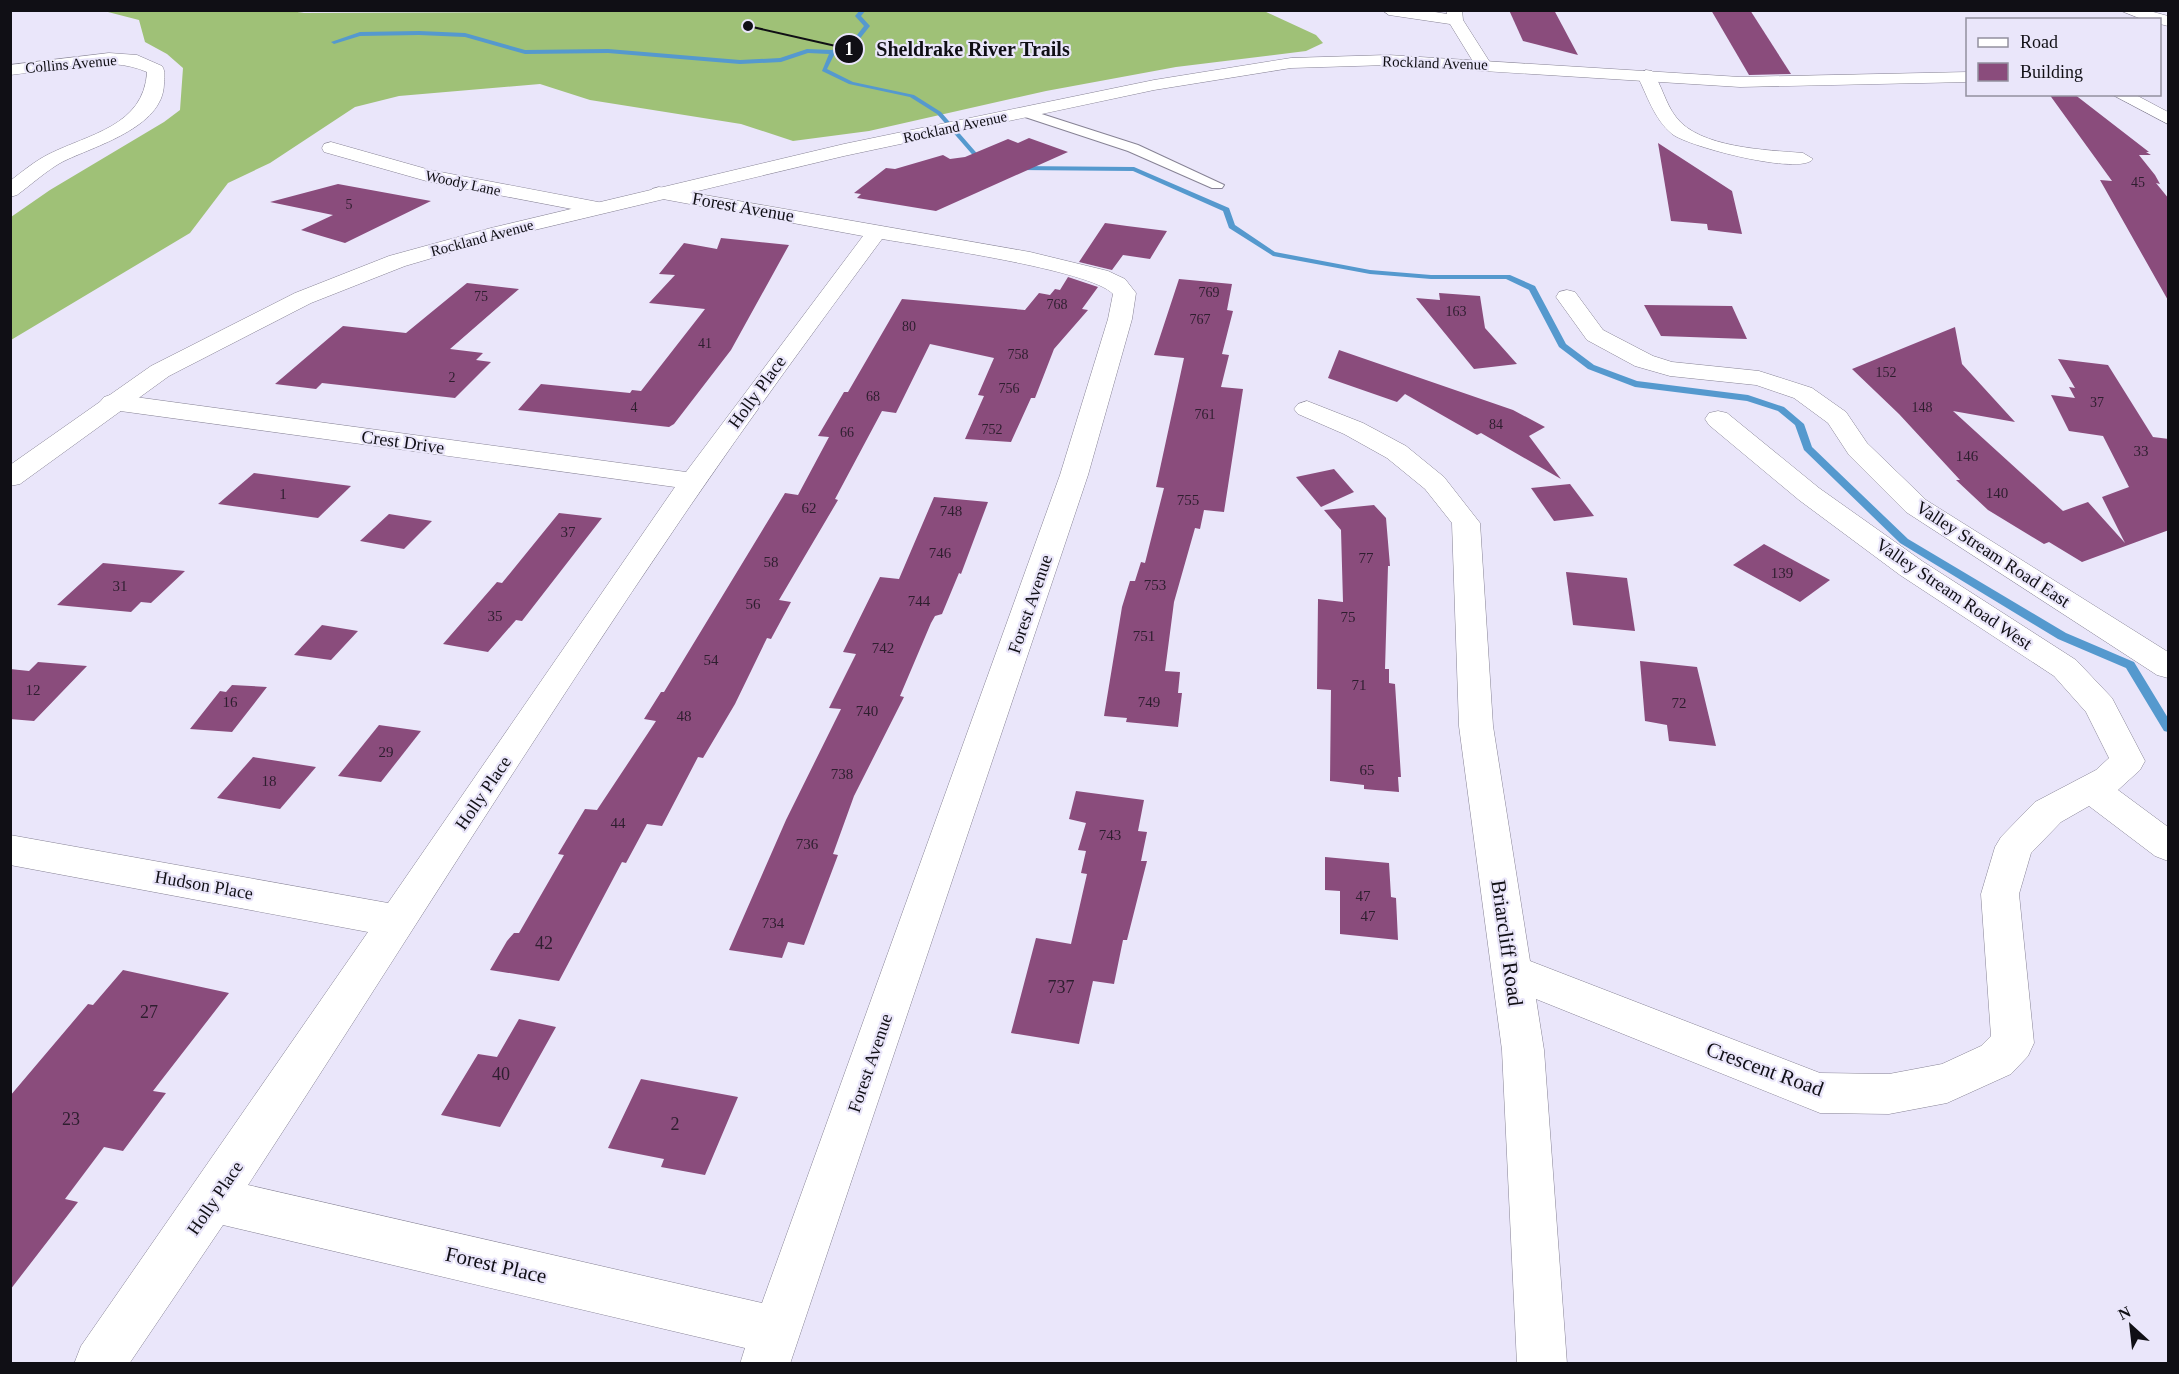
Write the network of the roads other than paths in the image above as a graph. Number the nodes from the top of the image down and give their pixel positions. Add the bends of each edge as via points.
1 (1389, 10) edge
2 (2125, 10) edge
3 (1455, 15) edge
4 (2157, 18) edge
5 (1484, 64) junction
6 (10, 70) edge
7 (1647, 75) junction
8 (1966, 77) edge
9 (2123, 96) edge
10 (1023, 112) junction
11 (2169, 119) edge
12 (331, 148) dead end
13 (21, 158) dead end
14 (54, 158) junction
15 (1803, 159) dead end
16 (1217, 185) dead end
17 (10, 191) edge
18 (659, 194) junction
19 (598, 208) junction
20 (878, 230) junction
21 (1567, 297) dead end
22 (113, 402) junction
23 (1307, 409) dead end
24 (1718, 419) dead end
25 (10, 478) edge
26 (693, 481) junction
27 (2169, 668) edge
28 (2091, 789) junction
29 (2169, 846) edge
30 (10, 850) edge
31 (398, 921) junction
32 (1511, 970) junction
33 (214, 1200) junction
34 (771, 1347) edge
35 (99, 1364) edge
36 (1542, 1364) edge

1 - 3 street
2 - 4 street
3 - 5 street
5 - 7 street, Rockland Avenue
5 - 10 street, Rockland Avenue via 1388,60 1291,63
6 - 14 street, Collins Avenue via 109,58 131,59 156,70 157,80 144,112 117,131
7 - 8 street, Rockland Avenue via 1785,82
7 - 15 street via 1671,124 1694,138 1736,151
9 - 11 street
10 - 16 lane via 1133,148
10 - 18 street, Rockland Avenue
12 - 19 street, Woody Lane via 389,168
13 - 14 street
14 - 17 street
18 - 19 street, Rockland Avenue
18 - 20 street, Forest Avenue
19 - 22 street, Rockland Avenue via 397,261 313,294 160,371
20 - 26 street, Holly Place
20 - 34 street, Forest Avenue via 1030,258 1100,276 1125,293 1074,475
21 - 27 street, Valley Stream Road East via 1595,335 1635,357 1670,369 1759,378 1803,393 1837,418 1858,448 1916,506
22 - 25 street, Rockland Avenue
22 - 26 street, Crest Drive
23 - 32 street, Briarcliff Road via 1358,428 1393,448 1454,502 1466,523 1476,726
24 - 28 street, Valley Stream Road West via 1809,494 1911,568 2066,668 2100,705 2128,761
26 - 31 street, Holly Place
28 - 29 street
28 - 32 street, Crescent Road via 2048,812 2014,847 2000,894 2013,1043 1996,1060 1947,1083 1889,1094 1820,1093
30 - 31 street, Hudson Place
31 - 33 street, Holly Place
32 - 36 street, Briarcliff Road via 1523,1050
33 - 34 street, Forest Place
33 - 35 street, Holly Place

